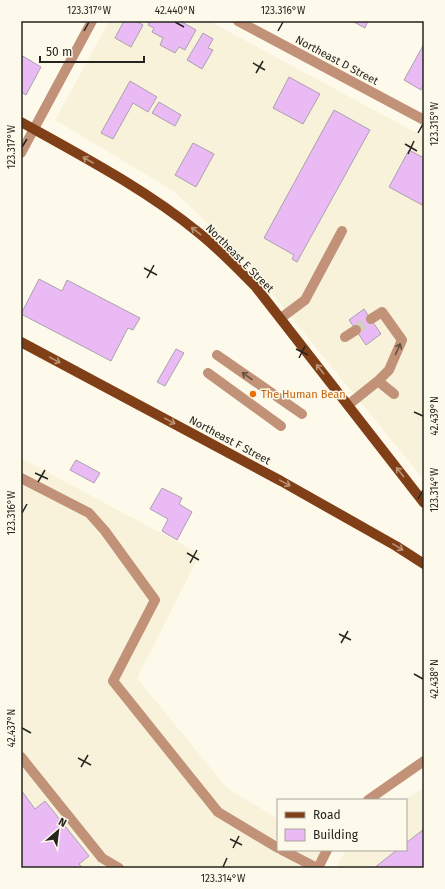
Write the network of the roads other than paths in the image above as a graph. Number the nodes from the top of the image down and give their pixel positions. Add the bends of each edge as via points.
1 (92, 21) edge
2 (238, 21) edge
3 (424, 120) edge
4 (21, 122) edge
5 (34, 129) junction
6 (21, 153) edge
7 (342, 231) dead end
8 (281, 318) junction
9 (371, 319) tunnel mouth
10 (356, 330) tunnel mouth
11 (345, 337) dead end
12 (21, 342) edge
13 (217, 355) dead end
14 (208, 373) dead end
15 (378, 381) junction
16 (394, 394) dead end
17 (348, 405) junction
18 (302, 414) dead end
19 (281, 426) dead end
20 (21, 478) edge
21 (424, 503) edge
22 (424, 564) edge
23 (21, 757) edge
24 (424, 761) edge
25 (369, 799) edge
26 (277, 847) edge
27 (284, 851) edge
28 (327, 851) edge
29 (119, 868) edge
30 (317, 868) edge

1 - 5 street
2 - 3 street, Northeast D Street
4 - 5 main road, Northeast E Street
5 - 6 street
8 -> 5 main road, Northeast E Street via 255,286 200,234 136,188
7 - 8 street via 305,300
17 -> 8 main road, Northeast E Street
15 -> 9 street via 389,370 402,340 382,312
10 - 11 street
12 -> 22 main road, Northeast F Street via 281,480
18 -> 13 street
14 - 19 street
15 - 16 street
15 - 17 street
21 -> 17 main road, Northeast E Street
20 - 26 street via 89,513 155,600 113,681 218,812
23 - 29 street via 102,858
24 - 25 street
27 - 30 street
28 - 30 street

